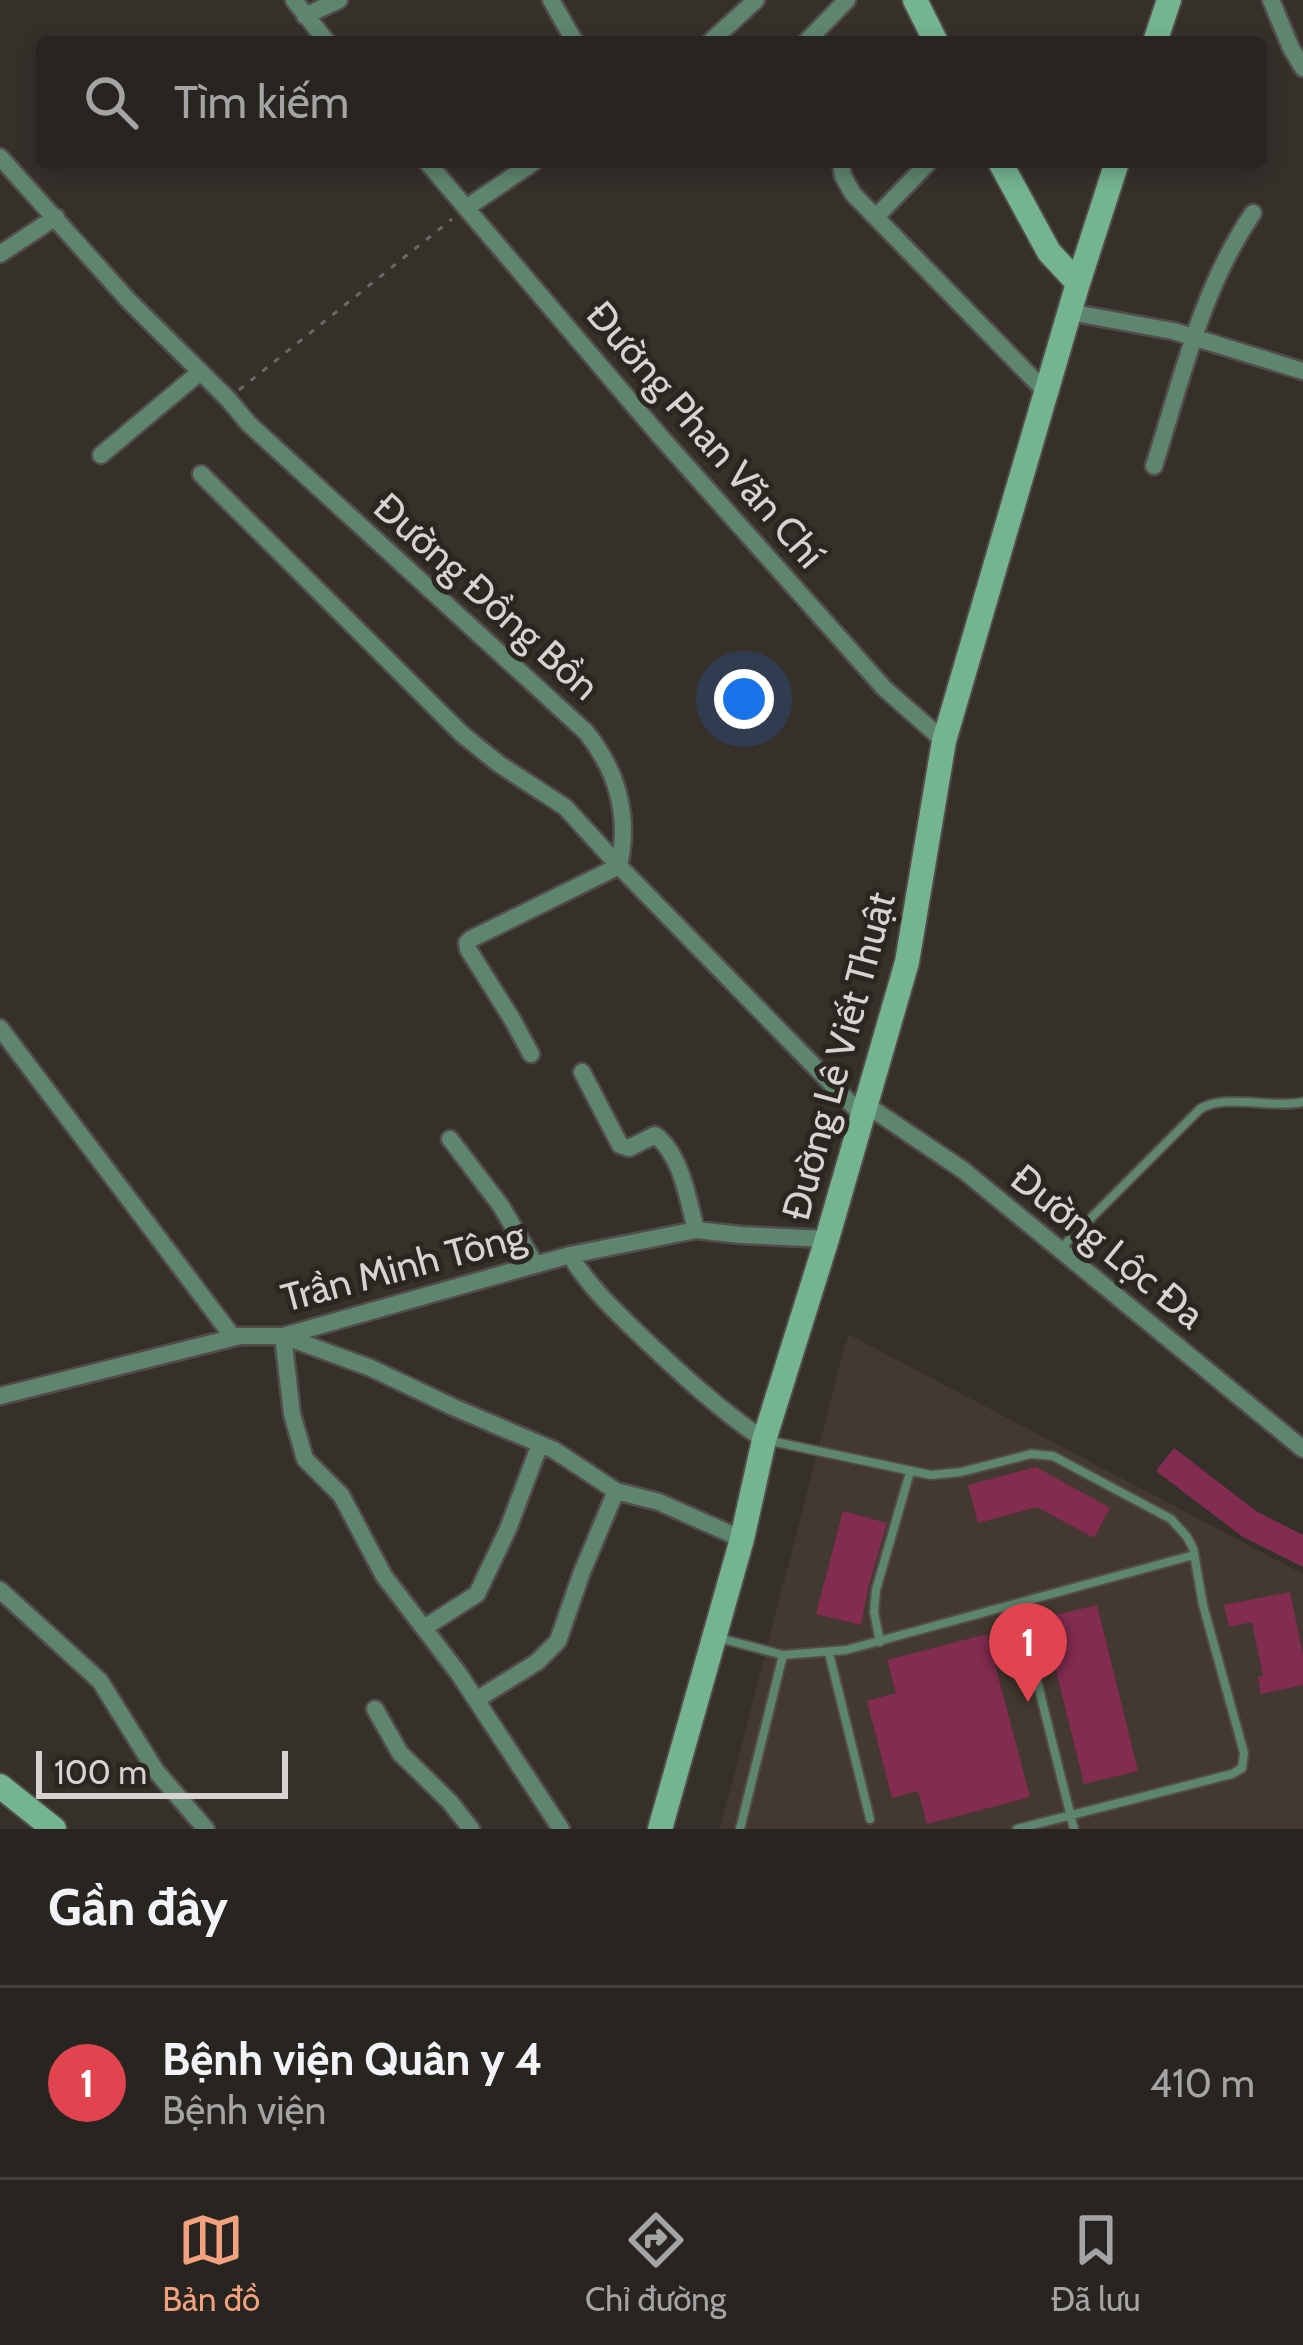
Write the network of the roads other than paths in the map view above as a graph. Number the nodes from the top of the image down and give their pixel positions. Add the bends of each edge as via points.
1 (294, 0) edge
2 (338, 0) edge
3 (551, 0) edge
4 (848, 0) edge
5 (915, 0) edge
6 (1169, 0) edge
7 (1271, 0) edge
8 (746, 3) edge
9 (305, 16) junction
10 (322, 36) edge
11 (572, 36) edge
12 (716, 36) edge
13 (812, 36) edge
14 (933, 36) edge
15 (1157, 36) edge
16 (1302, 64) edge
17 (0, 157) edge
18 (432, 168) edge
19 (525, 168) edge
20 (843, 168) edge
21 (923, 168) edge
22 (1003, 168) edge
23 (1115, 168) edge
24 (466, 208) junction
25 (1253, 213) dead end
26 (56, 217) junction
27 (876, 217) junction
28 (0, 254) edge
29 (1078, 283) junction
30 (1069, 312) junction
31 (1192, 337) junction
32 (1303, 371) edge
33 (200, 372) junction
34 (1046, 392) junction
35 (101, 455) dead end
36 (1154, 466) dead end
37 (201, 474) dead end
38 (944, 741) junction
39 (619, 866) junction
40 (0, 1028) edge
41 (531, 1054) dead end
42 (581, 1072) dead end
43 (1303, 1102) edge
44 (864, 1109) junction
45 (450, 1139) dead end
46 (696, 1230) junction
47 (827, 1239) junction
48 (1060, 1249) junction
49 (570, 1255) junction
50 (535, 1264) junction
51 (283, 1336) junction
52 (233, 1337) junction
53 (0, 1396) edge
54 (764, 1440) junction
55 (540, 1444) junction
56 (1302, 1446) edge
57 (910, 1472) junction
58 (616, 1491) junction
59 (742, 1539) junction
60 (1194, 1556) junction
61 (0, 1590) edge
62 (1018, 1605) junction
63 (424, 1628) junction
64 (714, 1637) junction
65 (880, 1642) junction
66 (829, 1653) junction
67 (782, 1655) junction
68 (476, 1700) junction
69 (376, 1709) dead end
70 (0, 1786) edge
71 (1071, 1815) junction
72 (870, 1819) dead end
73 (54, 1829) edge
74 (206, 1829) edge
75 (471, 1829) edge
76 (561, 1829) edge
77 (660, 1829) edge
78 (740, 1829) edge
79 (1017, 1829) edge
80 (1074, 1829) edge

1 - 9 street
2 - 9 street
3 - 11 street
4 - 13 street
5 - 14 main road
6 - 15 main road
7 - 16 street
8 - 12 street
9 - 10 street
17 - 26 street, Đường Đồng Bồn
18 - 24 street, Đường Phan Văn Chí
19 - 24 street
20 - 27 street via 849,188
21 - 27 street
22 - 29 main road via 1049,252
23 - 29 main road, Đường Lê Viết Thuật
24 - 38 street, Đường Phan Văn Chí via 884,688
25 - 31 street
26 - 28 street
26 - 33 street, Đường Đồng Bồn
27 - 34 street
29 - 30 main road, Đường Lê Viết Thuật
30 - 31 street
30 - 34 main road, Đường Lê Viết Thuật
31 - 32 street
31 - 36 street
33 - 35 street
33 - 39 street, Đường Đồng Bồn via 586,732 622,804
34 - 38 main road, Đường Lê Viết Thuật
37 - 39 street via 463,735 565,807
38 - 44 main road, Đường Lê Viết Thuật via 907,962
39 - 41 street via 467,943
39 - 44 street
40 - 52 street
42 - 46 street via 620,1145 655,1135 664,1142
43 - 48 lane via 1209,1103
44 - 47 main road, Đường Lê Viết Thuật
44 - 48 street, Đường Lộc Đa via 963,1170
45 - 50 street
46 - 47 street, Trần Minh Tông
46 - 49 street, Trần Minh Tông
47 - 54 main road, Đường Lê Viết Thuật
48 - 56 street, Đường Lộc Đa
49 - 50 street, Trần Minh Tông
49 - 54 street via 690,1384
50 - 51 street, Trần Minh Tông
51 - 52 street, Trần Minh Tông
51 - 55 street
51 - 63 street via 305,1459 341,1495 384,1576
52 - 53 street, Trần Minh Tông
54 - 57 lane
54 - 59 main road, Đường Lê Viết Thuật
55 - 58 street
55 - 63 street via 477,1594
57 - 60 lane via 950,1474 1053,1456 1171,1519
57 - 65 lane via 876,1590
58 - 59 street
58 - 68 street via 558,1641
59 - 64 main road, Đường Lê Viết Thuật
60 - 62 lane
60 - 71 lane via 1242,1768
61 - 74 street via 100,1682 156,1772
62 - 65 lane
62 - 71 lane
63 - 68 street
64 - 67 lane
64 - 77 main road, Đường Lê Viết Thuật
65 - 66 lane
66 - 67 lane
66 - 72 lane
67 - 78 lane
68 - 76 street
69 - 75 street via 400,1753
70 - 73 main road
71 - 79 lane
71 - 80 lane

